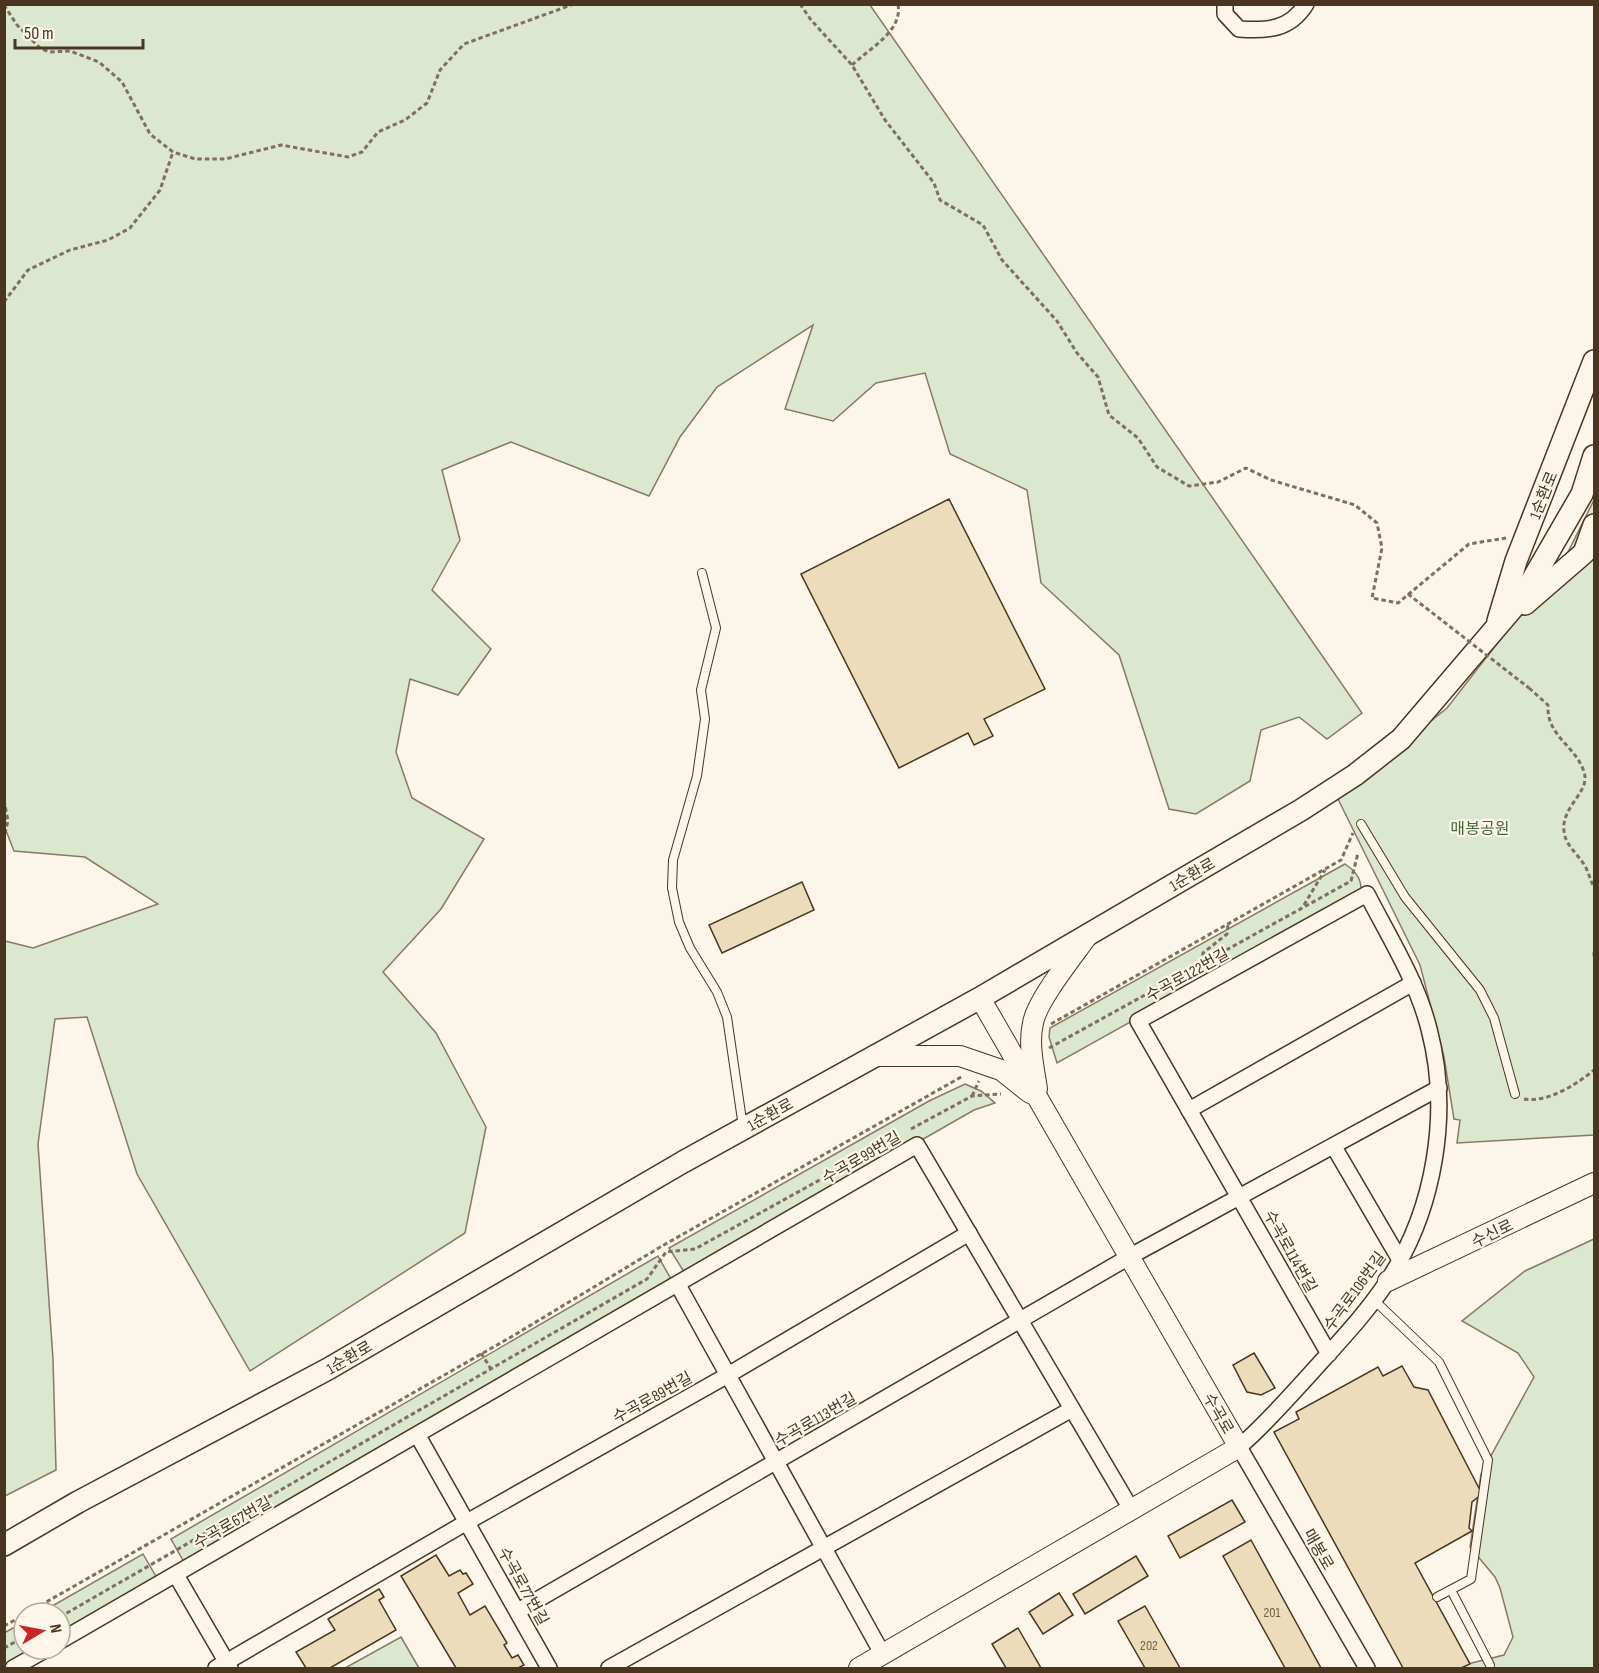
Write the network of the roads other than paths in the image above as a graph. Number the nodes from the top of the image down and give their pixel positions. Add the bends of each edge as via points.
1 (1225, 4) edge
2 (1306, 4) edge
3 (1594, 361) edge
4 (1594, 456) edge
5 (1594, 525) edge
6 (702, 573) dead end
7 (1495, 630) junction
8 (1358, 826) road end
9 (1367, 894) joint
10 (1088, 934) junction
11 (1413, 983) junction
12 (980, 998) junction
13 (874, 1056) junction
14 (1439, 1088) junction
15 (1515, 1094) road end
16 (1039, 1100) junction
17 (1189, 1110) junction
18 (743, 1129) junction
19 (1334, 1147) junction
20 (1594, 1183) edge
21 (1240, 1197) junction
22 (969, 1233) junction
23 (1129, 1257) junction
24 (1400, 1260) junction
25 (1388, 1281) junction
26 (678, 1285) junction
27 (1374, 1300) junction
28 (1020, 1321) junction
29 (1329, 1354) junction
30 (728, 1375) junction
31 (1072, 1409) junction
32 (418, 1436) junction
33 (1239, 1447) junction
34 (777, 1461) junction
35 (1131, 1509) junction
36 (467, 1522) junction
37 (4, 1545) edge
38 (825, 1548) junction
39 (176, 1575) junction
40 (1451, 1590) junction
41 (1437, 1597) dead end
42 (518, 1611) junction
43 (72, 1634) edge
44 (883, 1655) junction
45 (1490, 1665) dead end
46 (224, 1666) edge
47 (549, 1668) edge
48 (609, 1668) edge
49 (860, 1668) edge
50 (1367, 1668) edge

1 - 2 street via 1225,14 1239,28 1255,30 1279,29 1298,16
3 - 7 main road, 1순환로 via 1525,538
4 - 7 main road, 1순환로 via 1582,494 1523,596
5 - 7 main road via 1584,553
6 - 18 lane via 716,628 701,690 705,719 697,776 672,860 672,888 678,922 727,1017
7 - 10 main road, 1순환로 via 1401,740 1355,775
8 - 15 lane via 1405,897 1480,990 1494,1018
9 - 11 street, 수곡로106번길
9 - 17 street, 수곡로122번길 via 1138,1021
10 - 12 main road, 1순환로
10 - 16 street via 1033,1023 1032,1053
11 - 14 street, 수곡로106번길 via 1429,1030
11 - 17 street
12 - 13 main road, 1순환로
12 - 16 street, 수곡로
13 - 16 street via 973,1059 1000,1070
13 - 18 main road, 1순환로
14 - 19 street
14 - 24 street, 수곡로106번길 via 1435,1158 1420,1212
16 - 23 street, 수곡로
17 - 21 street, 수곡로122번길
18 - 37 main road, 1순환로 via 328,1369
19 - 21 street
19 - 24 street
20 - 25 street, 수신로
21 - 23 street
21 - 29 street, 수곡로114번길
22 - 26 street, 수곡로99번길 via 917,1145
22 - 28 street, 수곡로99번길
22 - 30 street, 수곡로89번길
23 - 28 street, 수곡로113번길
23 - 33 street, 수곡로
24 - 25 street, 수곡로106번길
25 - 27 street, 수곡로106번길
26 - 30 street
26 - 32 street
27 - 29 street, 수곡로106번길
27 - 40 lane via 1439,1362 1488,1460 1471,1579
28 - 31 street, 수곡로99번길
28 - 34 street, 수곡로113번길
29 - 33 street, 수곡로106번길
30 - 34 street
30 - 36 street, 수곡로89번길
31 - 35 street, 수곡로99번길
31 - 38 street
32 - 36 street, 수곡로77번길
32 - 39 street, 수곡로67번길
33 - 35 street, 수곡로
33 - 50 street, 매봉로
34 - 38 street
34 - 42 street, 수곡로113번길
35 - 44 street, 수곡로
36 - 42 street, 수곡로77번길
36 - 46 street
38 - 44 street
38 - 48 street
39 - 43 street, 수곡로67번길
39 - 46 street
40 - 41 lane
40 - 45 lane
42 - 47 street, 수곡로77번길
44 - 49 street, 수곡로

